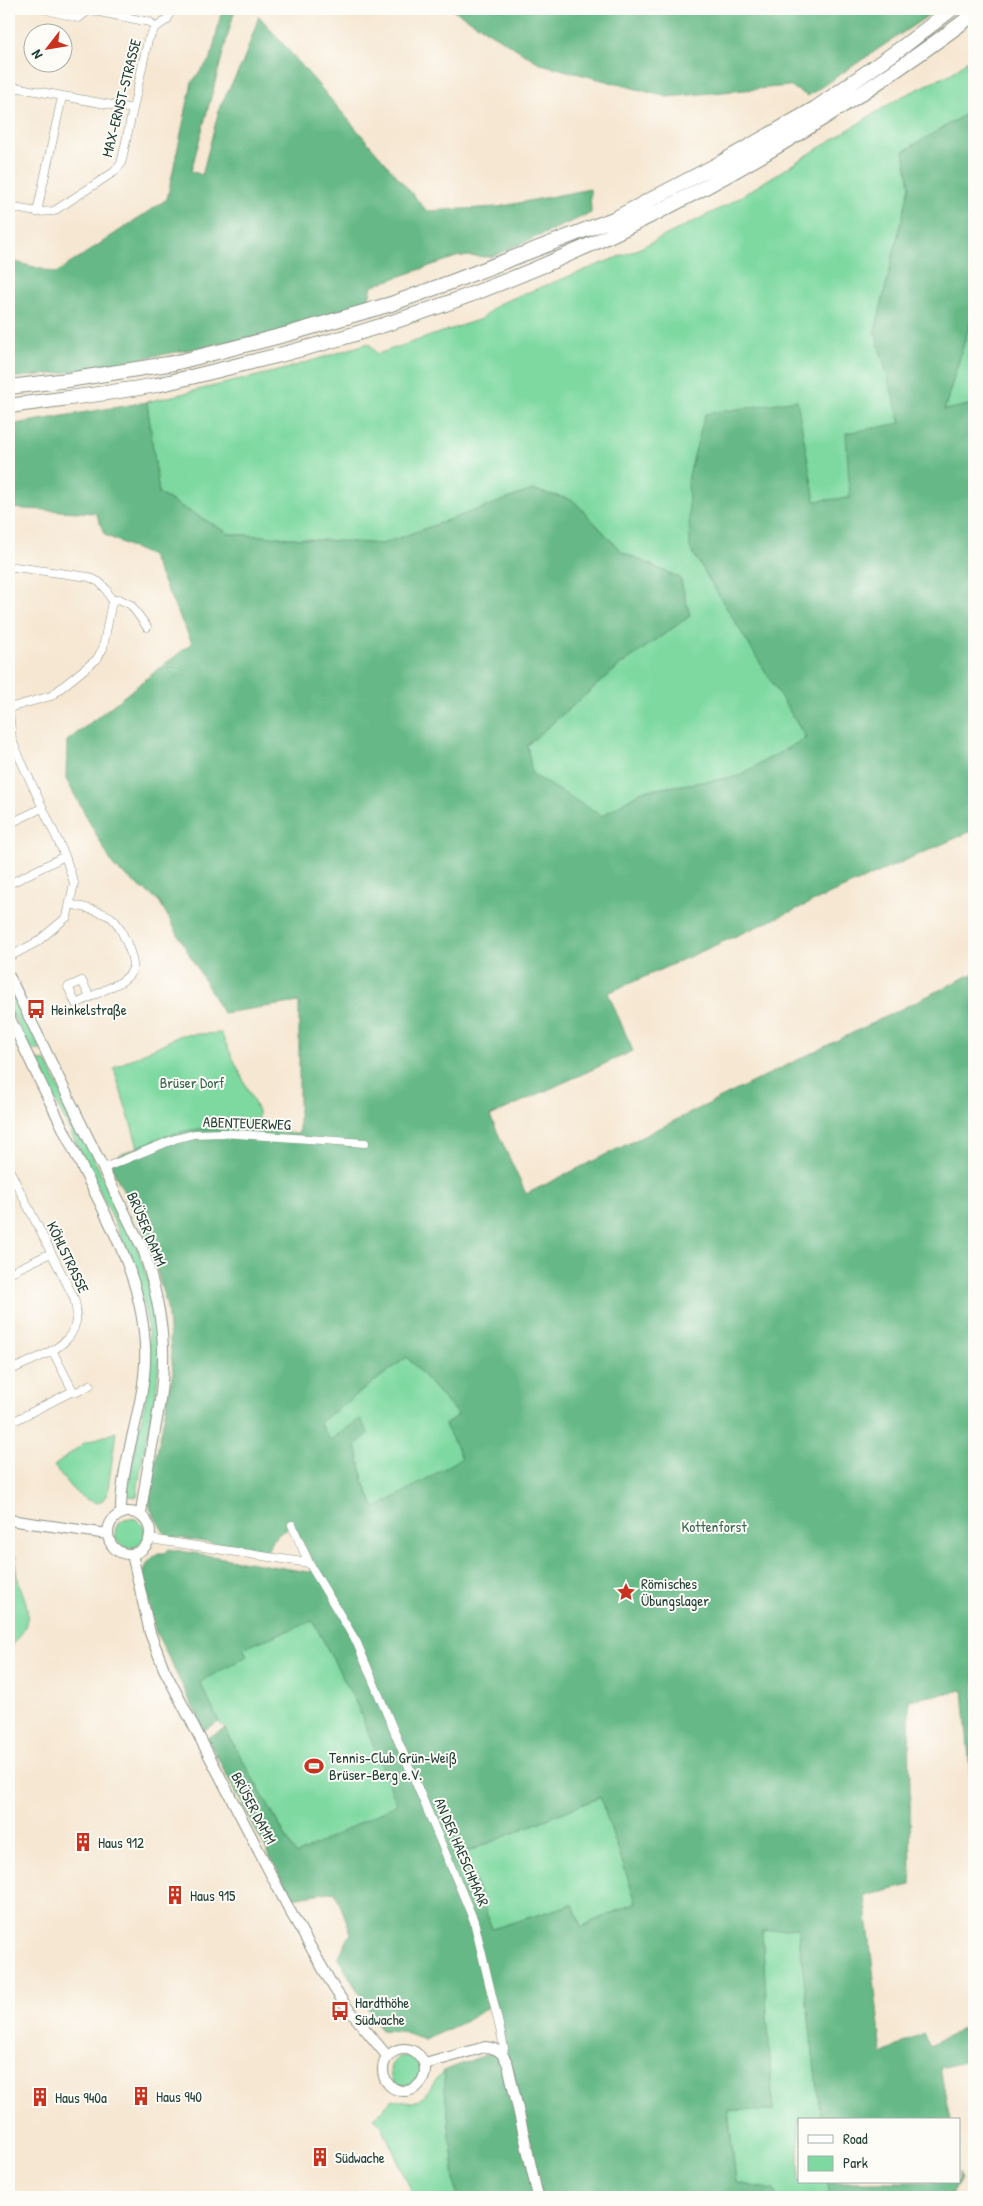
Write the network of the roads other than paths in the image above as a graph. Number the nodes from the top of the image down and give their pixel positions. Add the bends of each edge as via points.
1 (48, 9) edge
2 (87, 9) edge
3 (171, 9) edge
4 (952, 9) edge
5 (974, 14) edge
6 (155, 28) junction
7 (9, 86) edge
8 (62, 97) junction
9 (133, 109) junction
10 (9, 207) edge
11 (37, 212) junction
12 (9, 387) edge
13 (9, 406) edge
14 (9, 568) edge
15 (112, 601) junction
16 (147, 627) dead end
17 (9, 710) edge
18 (42, 808) junction
19 (9, 824) edge
20 (65, 856) junction
21 (9, 884) edge
22 (71, 904) junction
23 (9, 957) edge
24 (9, 976) edge
25 (90, 997) dead end
26 (9, 1016) edge
27 (364, 1143) dead end
28 (104, 1168) junction
29 (9, 1170) edge
30 (51, 1253) junction
31 (9, 1273) edge
32 (52, 1350) junction
33 (9, 1371) edge
34 (90, 1385) dead end
35 (73, 1391) junction
36 (18, 1419) dead end
37 (121, 1514) junction
38 (141, 1515) junction
39 (9, 1520) edge
40 (292, 1525) dead end
41 (108, 1534) junction
42 (150, 1539) junction
43 (132, 1554) junction
44 (309, 1563) junction
45 (503, 2054) junction
46 (388, 2057) junction
47 (425, 2064) junction
48 (538, 2197) edge

1 - 2 street via 79,18
2 - 6 street via 150,22
3 - 6 street, MAX-ERNST-STRASSE via 167,20
4 - 12 highway via 816,108 616,218 391,304 288,334 174,363
5 - 13 highway via 823,120 729,176 624,230 514,279 395,322 294,352 157,384
6 - 9 street, MAX-ERNST-STRASSE via 148,40
7 - 8 street
8 - 9 street
8 - 11 street
9 - 11 street, MAX-ERNST-STRASSE via 121,164 114,172 54,211
10 - 11 street, MAX-ERNST-STRASSE
14 - 15 street via 89,577 106,589
15 - 16 street via 119,599 130,605
15 - 17 street via 103,648 97,658 51,696
17 - 18 street via 12,740
18 - 19 street
18 - 20 street
20 - 21 street
20 - 22 street via 74,884
22 - 23 street via 67,917 52,931
22 - 25 street via 111,918 123,936 132,962 127,978
24 - 28 street, BRÜSER DAMM
26 - 37 street, BRÜSER DAMM via 125,1256 140,1300 145,1347 144,1379 124,1466
27 - 28 street, ABENTEUERWEG via 223,1133 194,1134
28 - 38 street, BRÜSER DAMM via 144,1252 158,1298 163,1350 160,1392
29 - 30 street, KÖHLSTRASSE
30 - 31 street
30 - 32 street, KÖHLSTRASSE via 78,1312 78,1321 69,1339
32 - 33 street, KÖHLSTRASSE
32 - 35 street
34 - 35 street
35 - 36 street
37 - 38 street
37 - 41 street, BRÜSER DAMM via 111,1522
38 - 42 street via 149,1526
39 - 41 street
40 - 44 street, AN DER HAESCHMAAR
41 - 43 street via 118,1552
42 - 43 street via 143,1550
42 - 44 street
43 - 46 street, BRÜSER DAMM via 150,1633 164,1669 290,1911 334,1988
44 - 45 street, AN DER HAESCHMAAR via 358,1643 474,1921 501,2033
45 - 47 street via 485,2047
45 - 48 street, AN DER HAESCHMAAR
46 - 47 street via 401,2050 409,2050 416,2052
46 - 47 street via 384,2076 388,2084 400,2091 412,2090 422,2082

